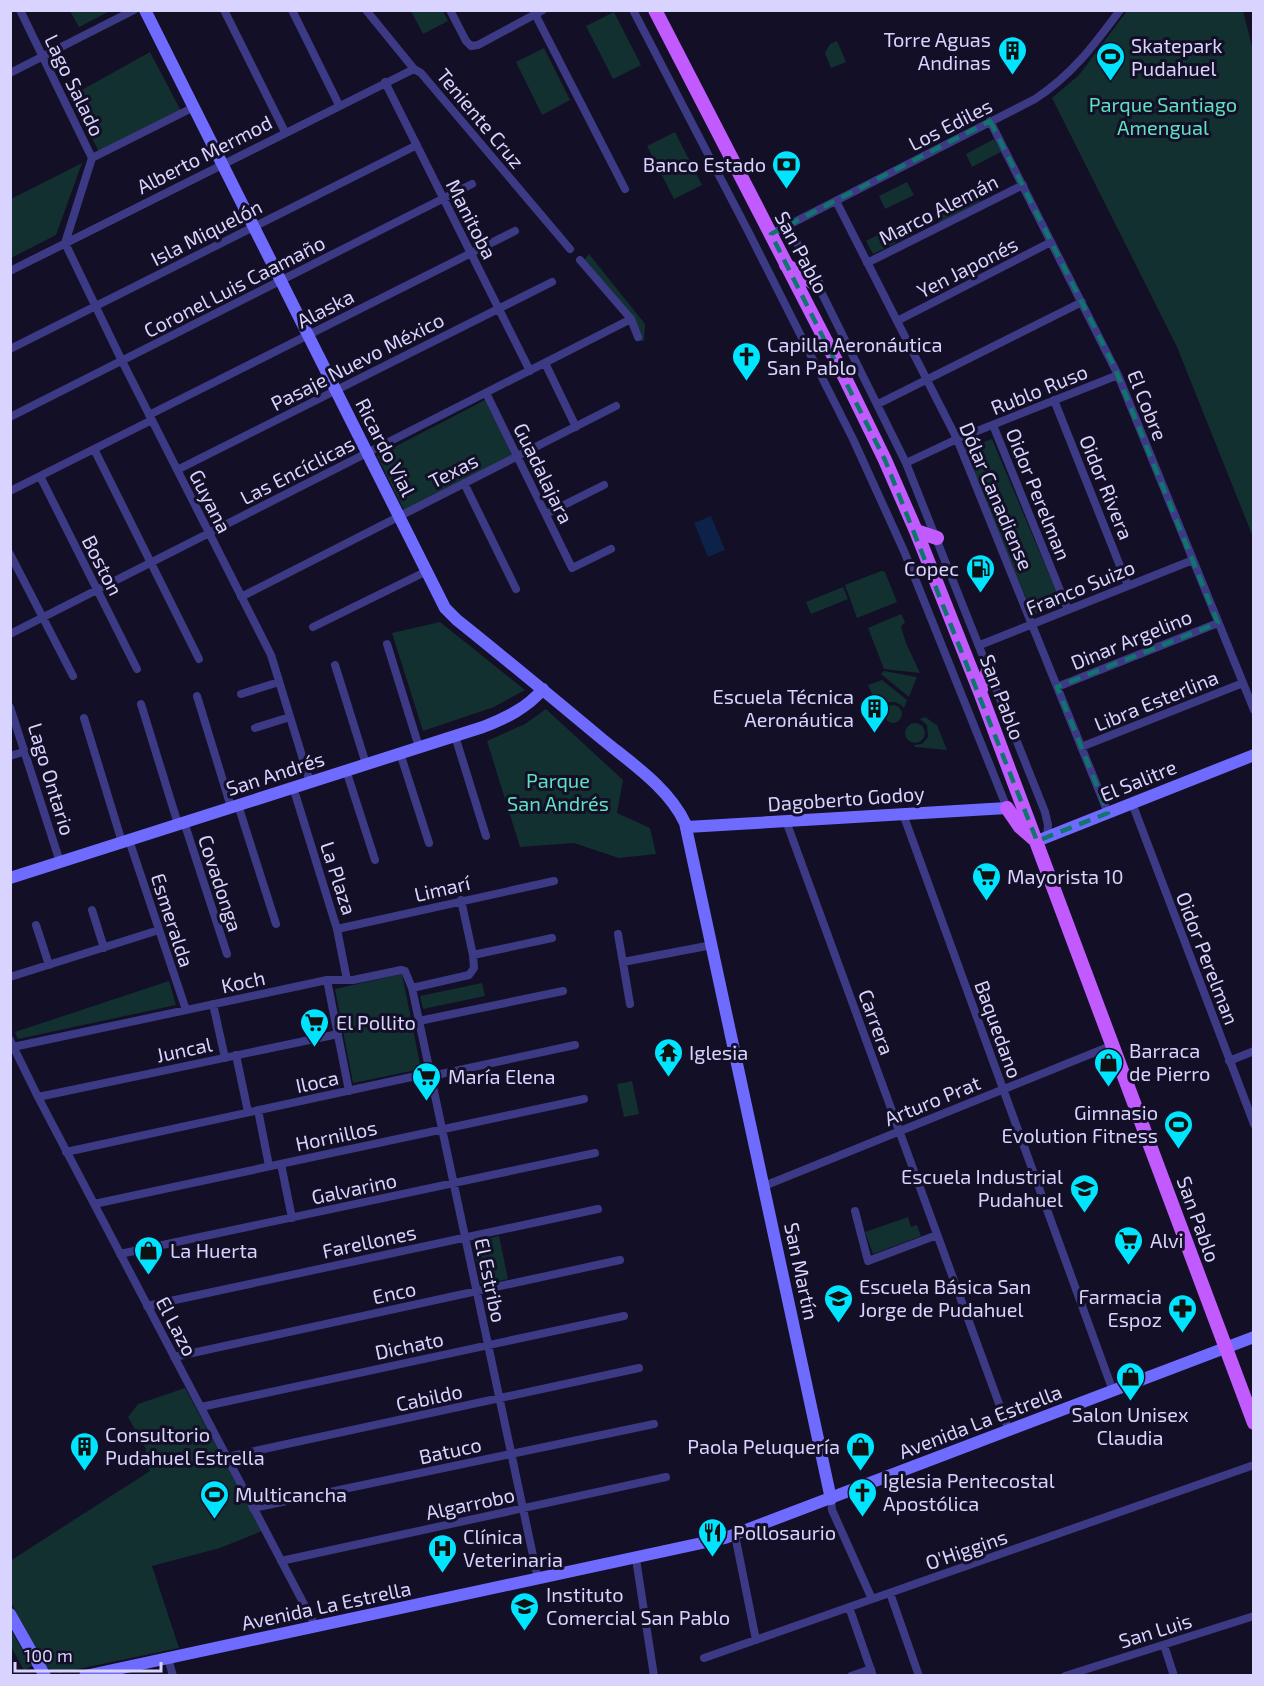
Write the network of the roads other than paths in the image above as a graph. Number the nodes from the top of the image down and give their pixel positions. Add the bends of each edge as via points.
1 (20, 10) edge
2 (134, 10) edge
3 (145, 10) edge
4 (224, 10) edge
5 (292, 10) edge
6 (366, 10) edge
7 (450, 10) edge
8 (633, 10) edge
9 (655, 10) edge
10 (1120, 10) edge
11 (537, 12) edge
12 (42, 57) junction
13 (414, 69) junction
14 (10, 73) edge
15 (385, 82) junction
16 (339, 105) junction
17 (194, 107) junction
18 (990, 122) junction
19 (285, 132) junction
20 (417, 145) junction
21 (92, 158) junction
22 (222, 164) junction
23 (472, 184) dead end
24 (1023, 185) junction
25 (625, 189) dead end
26 (444, 199) junction
27 (836, 201) junction
28 (788, 225) junction
29 (254, 227) junction
30 (515, 231) dead end
31 (771, 234) junction
32 (1051, 242) junction
33 (65, 243) junction
34 (570, 249) dead end
35 (471, 253) junction
36 (580, 260) dead end
37 (867, 263) junction
38 (786, 265) junction
39 (10, 271) edge
40 (281, 281) junction
41 (552, 282) dead end
42 (817, 285) junction
43 (1082, 302) junction
44 (95, 307) junction
45 (499, 309) junction
46 (632, 319) junction
47 (897, 321) junction
48 (308, 335) junction
49 (639, 338) dead end
50 (10, 349) edge
51 (122, 361) junction
52 (545, 363) junction
53 (530, 371) junction
54 (1118, 375) junction
55 (927, 380) junction
56 (336, 390) junction
57 (486, 393) junction
58 (1054, 400) junction
59 (878, 404) junction
60 (616, 406) dead end
61 (10, 417) edge
62 (150, 418) junction
63 (993, 425) junction
64 (576, 427) junction
65 (957, 439) junction
66 (94, 449) junction
67 (367, 453) junction
68 (517, 456) junction
69 (906, 463) junction
70 (177, 471) junction
71 (40, 476) junction
72 (464, 483) junction
73 (604, 485) dead end
74 (10, 491) edge
75 (546, 514) junction
76 (399, 516) junction
77 (916, 531) junction
78 (209, 533) junction
79 (937, 538) junction
80 (611, 549) dead end
81 (10, 554) edge
82 (1193, 560) junction
83 (151, 562) junction
84 (427, 571) junction
85 (1128, 586) junction
86 (516, 589) dead end
87 (97, 590) junction
88 (241, 597) junction
89 (1068, 610) junction
90 (42, 617) junction
91 (1218, 623) junction
92 (1032, 624) junction
93 (313, 627) dead end
94 (10, 634) edge
95 (387, 644) dead end
96 (980, 645) junction
97 (199, 659) dead end
98 (335, 665) dead end
99 (989, 668) junction
100 (137, 669) dead end
101 (73, 676) dead end
102 (279, 682) junction
103 (1243, 683) junction
104 (1057, 687) junction
105 (543, 689) junction
106 (980, 692) junction
107 (241, 694) dead end
108 (197, 696) dead end
109 (141, 704) dead end
110 (10, 706) edge
111 (1254, 710) edge
112 (290, 717) junction
113 (84, 718) dead end
114 (255, 728) dead end
115 (455, 736) junction
116 (419, 747) junction
117 (1081, 747) junction
118 (26, 751) junction
119 (400, 753) junction
120 (1254, 755) edge
121 (10, 756) edge
122 (366, 764) junction
123 (346, 770) junction
124 (310, 782) junction
125 (293, 787) junction
126 (1132, 803) junction
127 (235, 806) junction
128 (1007, 808) junction
129 (1108, 813) junction
130 (903, 814) junction
131 (786, 821) junction
132 (181, 823) junction
133 (687, 827) junction
134 (486, 836) dead end
135 (1042, 839) junction
136 (126, 841) junction
137 (429, 843) dead end
138 (375, 860) dead end
139 (60, 862) junction
140 (10, 878) edge
141 (554, 881) dead end
142 (461, 900) junction
143 (92, 910) dead end
144 (276, 924) dead end
145 (36, 925) dead end
146 (337, 929) junction
147 (159, 930) junction
148 (618, 934) dead end
149 (552, 938) dead end
150 (712, 945) junction
151 (104, 948) junction
152 (227, 954) dead end
153 (473, 955) junction
154 (623, 962) junction
155 (49, 965) junction
156 (10, 977) edge
157 (327, 980) junction
158 (347, 980) junction
159 (412, 988) junction
160 (563, 991) dead end
161 (213, 1004) junction
162 (630, 1004) dead end
163 (186, 1010) junction
164 (419, 1021) junction
165 (338, 1034) junction
166 (12, 1043) edge
167 (576, 1045) dead end
168 (1113, 1045) junction
169 (1254, 1052) edge
170 (236, 1055) junction
171 (225, 1058) junction
172 (1229, 1060) junction
173 (430, 1073) junction
174 (1003, 1089) junction
175 (349, 1091) junction
176 (38, 1097) junction
177 (585, 1099) dead end
178 (258, 1110) junction
179 (248, 1112) junction
180 (1253, 1122) edge
181 (442, 1129) junction
182 (898, 1131) junction
183 (66, 1152) junction
184 (595, 1154) dead end
185 (281, 1164) junction
186 (269, 1166) junction
187 (454, 1183) junction
188 (764, 1186) junction
189 (94, 1204) junction
190 (598, 1209) dead end
191 (855, 1211) dead end
192 (292, 1218) junction
193 (937, 1235) junction
194 (465, 1237) junction
195 (120, 1254) junction
196 (621, 1260) dead end
197 (477, 1291) junction
198 (147, 1306) junction
199 (624, 1316) dead end
200 (1254, 1337) edge
201 (488, 1345) junction
202 (1226, 1347) junction
203 (174, 1357) junction
204 (639, 1368) dead end
205 (1113, 1391) junction
206 (500, 1398) junction
207 (201, 1407) junction
208 (1254, 1423) edge
209 (654, 1424) dead end
210 (1009, 1431) junction
211 (512, 1454) junction
212 (227, 1457) junction
213 (1254, 1465) edge
214 (666, 1477) dead end
215 (831, 1499) junction
216 (254, 1508) junction
217 (523, 1508) junction
218 (735, 1535) junction
219 (636, 1559) junction
220 (281, 1561) junction
221 (538, 1579) junction
222 (890, 1593) junction
223 (872, 1599) junction
224 (849, 1607) junction
225 (10, 1614) edge
226 (1254, 1617) edge
227 (316, 1627) junction
228 (756, 1640) junction
229 (1164, 1645) junction
230 (168, 1658) junction
231 (704, 1658) dead end
232 (872, 1672) edge
233 (45, 1676) edge
234 (86, 1676) edge
235 (173, 1676) edge
236 (654, 1676) edge
237 (851, 1676) edge
238 (919, 1676) edge
239 (1065, 1676) edge
240 (1174, 1676) edge

1 - 12 street, Lago Salado
2 - 12 street
3 - 17 street, Ricardo Vial
4 - 19 street
5 - 16 street
6 - 13 street, Teniente Cruz
7 - 11 street via 471,46
8 - 128 street, San Pablo via 858,450 904,551
9 - 31 main road, San Pablo
10 - 18 street, Los Ediles via 1065,77 1035,99
11 - 25 street
12 - 14 street
12 - 21 street, Lago Salado
13 - 15 street, Alberto Mermod
13 - 34 street, Teniente Cruz
15 - 16 street, Alberto Mermod
15 - 20 street, Manitoba
16 - 19 street, Alberto Mermod
17 - 21 street
17 - 22 street, Ricardo Vial
18 - 24 street, El Cobre
18 - 27 street, Los Ediles
19 - 22 street, Alberto Mermod
20 - 26 street, Manitoba
20 - 29 street, Isla Miquelón
21 - 33 street, Lago Salado
22 - 29 street, Ricardo Vial
22 - 33 street, Alberto Mermod
23 - 26 street, Coronel Luis Caamaño
24 - 32 street, El Cobre
24 - 37 street, Marco Alemán
26 - 35 street, Manitoba
26 - 40 street, Coronel Luis Caamaño
27 - 28 street, Los Ediles
27 - 37 street, Dólar Canadiense
28 - 31 street, Los Ediles
28 - 42 street, San Pablo
29 - 40 street, Ricardo Vial
29 - 44 street, Isla Miquelón
30 - 35 street, Alaska
31 - 38 main road, San Pablo
32 - 43 street, El Cobre
32 - 47 street, Yen Japonés
33 - 39 street, Alberto Mermod
33 - 44 street, Guyana
35 - 45 street, Manitoba
35 - 48 street, Alaska
36 - 46 street
37 - 47 street, Dólar Canadiense
38 - 42 main road
38 - 77 main road, San Pablo via 860,408
40 - 48 street, Ricardo Vial
40 - 51 street, Coronel Luis Caamaño
41 - 45 street, Pasaje Nuevo México
42 - 59 street, San Pablo
43 - 54 street, El Cobre
43 - 55 street
44 - 50 street, Isla Miquelón
44 - 51 street, Guyana
45 - 53 street, Manitoba
45 - 56 street, Pasaje Nuevo México
46 - 49 street
46 - 52 street, Las Encíclicas
47 - 55 street, Dólar Canadiense
48 - 56 street, Ricardo Vial
48 - 62 street, Alaska
51 - 61 street, Coronel Luis Caamaño
51 - 62 street, Guyana
52 - 53 street, Las Encíclicas
52 - 64 street
53 - 57 street, Las Encíclicas
54 - 58 street, Rublo Ruso
54 - 82 street, El Cobre
55 - 59 street
55 - 65 street, Dólar Canadiense
56 - 67 street, Ricardo Vial
56 - 70 street, Pasaje Nuevo México
57 - 67 street, Las Encíclicas
57 - 68 street, Guadalajara
58 - 63 street, Rublo Ruso
58 - 85 street, Oidor Rivera
59 - 69 street, San Pablo
60 - 64 street, Texas
62 - 66 street, Alaska
62 - 70 street, Guyana
63 - 65 street, Rublo Ruso
63 - 89 street, Oidor Perelman
64 - 68 street, Texas
65 - 69 street, Rublo Ruso
65 - 92 street, Dólar Canadiense
66 - 71 street, Alaska
66 - 83 street
67 - 76 street, Ricardo Vial
67 - 78 street, Las Encíclicas
68 - 72 street, Texas
68 - 75 street, Guadalajara
69 - 79 street, San Pablo
70 - 78 street, Guyana
71 - 74 street, Alaska
71 - 87 street, Boston
72 - 76 street, Texas
72 - 86 street
73 - 75 street
75 - 80 street, Guadalajara via 572,568
76 - 84 street, Ricardo Vial
76 - 88 street, Texas
77 - 79 main road
77 - 106 main road, San Pablo
78 - 83 street, Las Encíclicas
78 - 88 street, Guyana
79 - 96 street, San Pablo
81 - 90 street
82 - 85 street, Franco Suizo
82 - 91 street, El Cobre
83 - 87 street, Las Encíclicas
83 - 97 street
84 - 93 street
84 - 105 street, Ricardo Vial via 452,615
85 - 89 street, Franco Suizo
87 - 90 street, Las Encíclicas
87 - 100 street, Boston
88 - 102 street, Guyana via 271,655
89 - 92 street, Franco Suizo
90 - 94 street, Las Encíclicas
90 - 101 street
91 - 103 street, El Cobre
91 - 104 street, Dinar Argelino
92 - 96 street, Franco Suizo
92 - 104 street, Dólar Canadiense
95 - 116 street
96 - 99 street, San Pablo
98 - 122 street
99 - 106 main road
99 - 135 street, San Pablo via 1045,812 1048,825
102 - 107 street
102 - 112 street, Guyana
103 - 111 street, El Cobre
103 - 117 street, Libra Esterlina
104 - 117 street, Dólar Canadiense
105 - 115 street, San Andrés via 511,715
105 - 133 street, Ricardo Vial via 659,788
106 - 135 main road, San Pablo
108 - 127 street
109 - 132 street, Covadonga
110 - 118 street, Lago Ontario
112 - 114 street
112 - 124 street, Guyana
113 - 136 street, Esmeralda
115 - 116 street, San Andrés
115 - 134 street
116 - 119 street, San Andrés
117 - 129 street, Dólar Canadiense
118 - 121 street
118 - 139 street, Lago Ontario
119 - 122 street, San Andrés
119 - 137 street
120 - 126 street, El Salitre
122 - 123 street, San Andrés
123 - 124 street, San Andrés
123 - 138 street
124 - 125 street, San Andrés
125 - 127 street, San Andrés
125 - 146 street, La Plaza
126 - 129 street, El Salitre
126 - 172 street, Oidor Perelman
127 - 132 street, San Andrés
127 - 144 street
128 - 130 street, Dagoberto Godoy
128 - 135 main road via 1020,827
129 - 135 street, El Salitre
130 - 131 street, Dagoberto Godoy
130 - 174 street, Baquedano
131 - 133 street, Dagoberto Godoy
131 - 182 street, Carrera
132 - 136 street, San Andrés
132 - 152 street, Covadonga
133 - 150 street, San Martín
135 - 168 main road, San Pablo
136 - 139 street, San Andrés
136 - 147 street, Esmeralda
139 - 140 street, San Andrés
141 - 142 street, Limarí
142 - 146 street, Limarí
142 - 153 street
143 - 151 street
145 - 155 street
146 - 158 street, La Plaza
147 - 151 street
147 - 163 street, Esmeralda
148 - 154 street
149 - 153 street
150 - 154 street
150 - 188 street, San Martín
151 - 155 street
153 - 159 street via 474,968 469,975
154 - 162 street
155 - 156 street
157 - 158 street, Koch
157 - 161 street, Koch
157 - 165 street
158 - 159 street, Koch via 403,970
159 - 164 street, El Estribo
160 - 164 street
161 - 163 street, Koch
161 - 171 street
163 - 166 street, Koch
164 - 173 street, El Estribo
165 - 170 street, Juncal
165 - 175 street
166 - 176 street, El Lazo
167 - 173 street, Iloca via 441,1074
168 - 174 street, Arturo Prat
168 - 202 main road, San Pablo
169 - 172 street
170 - 171 street, Juncal
170 - 179 street
171 - 176 street, Juncal
172 - 180 street, Oidor Perelman
173 - 175 street, Iloca
173 - 181 street, El Estribo
174 - 182 street, Arturo Prat
174 - 205 street, Baquedano
175 - 178 street, Iloca
176 - 183 street, El Lazo
177 - 181 street, Hornillos
178 - 179 street, Iloca
178 - 186 street
179 - 183 street, Iloca
181 - 185 street, Hornillos
181 - 187 street, El Estribo
182 - 188 street, Arturo Prat
182 - 193 street, Carrera
183 - 189 street, El Lazo
184 - 187 street, Galvarino
185 - 186 street, Hornillos
185 - 192 street
186 - 189 street, Hornillos
187 - 192 street, Galvarino
187 - 194 street, El Estribo
188 - 215 street, San Martín
189 - 195 street, El Lazo
190 - 194 street, Farellones
191 - 193 street via 868,1261
192 - 195 street, Galvarino
193 - 210 street, Carrera
194 - 197 street, El Estribo
194 - 198 street, Farellones
195 - 198 street, El Lazo
196 - 197 street, Enco
197 - 201 street, El Estribo
197 - 203 street, Enco
198 - 203 street, El Lazo
199 - 201 street, Dichato
200 - 202 street, Avenida La Estrella
201 - 206 street, El Estribo
201 - 207 street, Dichato
202 - 205 street, Avenida La Estrella
202 - 208 main road, San Pablo
203 - 207 street, El Lazo
204 - 206 street, Cabildo
205 - 210 street, Avenida La Estrella
206 - 211 street, El Estribo
206 - 212 street, Cabildo
207 - 212 street, El Lazo
209 - 211 street, Batuco
210 - 215 street, Avenida La Estrella
211 - 216 street, Batuco
211 - 217 street, El Estribo
212 - 216 street, El Lazo
213 - 222 street, O'Higgins
214 - 217 street, Algarrobo
215 - 218 street, Avenida La Estrella
215 - 223 street, San Martín via 832,1510
216 - 220 street, El Lazo
217 - 220 street, Algarrobo
217 - 221 street, El Estribo
218 - 219 street, Avenida La Estrella
218 - 228 street
219 - 221 street, Avenida La Estrella
219 - 236 street
220 - 227 street, El Lazo
221 - 227 street, Avenida La Estrella
222 - 223 street, O'Higgins
222 - 238 street
223 - 224 street, O'Higgins
224 - 228 street, O'Higgins
224 - 232 street
225 - 233 street
226 - 229 street, San Luis
227 - 230 street, Avenida La Estrella
228 - 231 street, O'Higgins
229 - 239 street, San Luis
229 - 240 street
230 - 234 street, Avenida La Estrella
230 - 235 street
232 - 237 street

